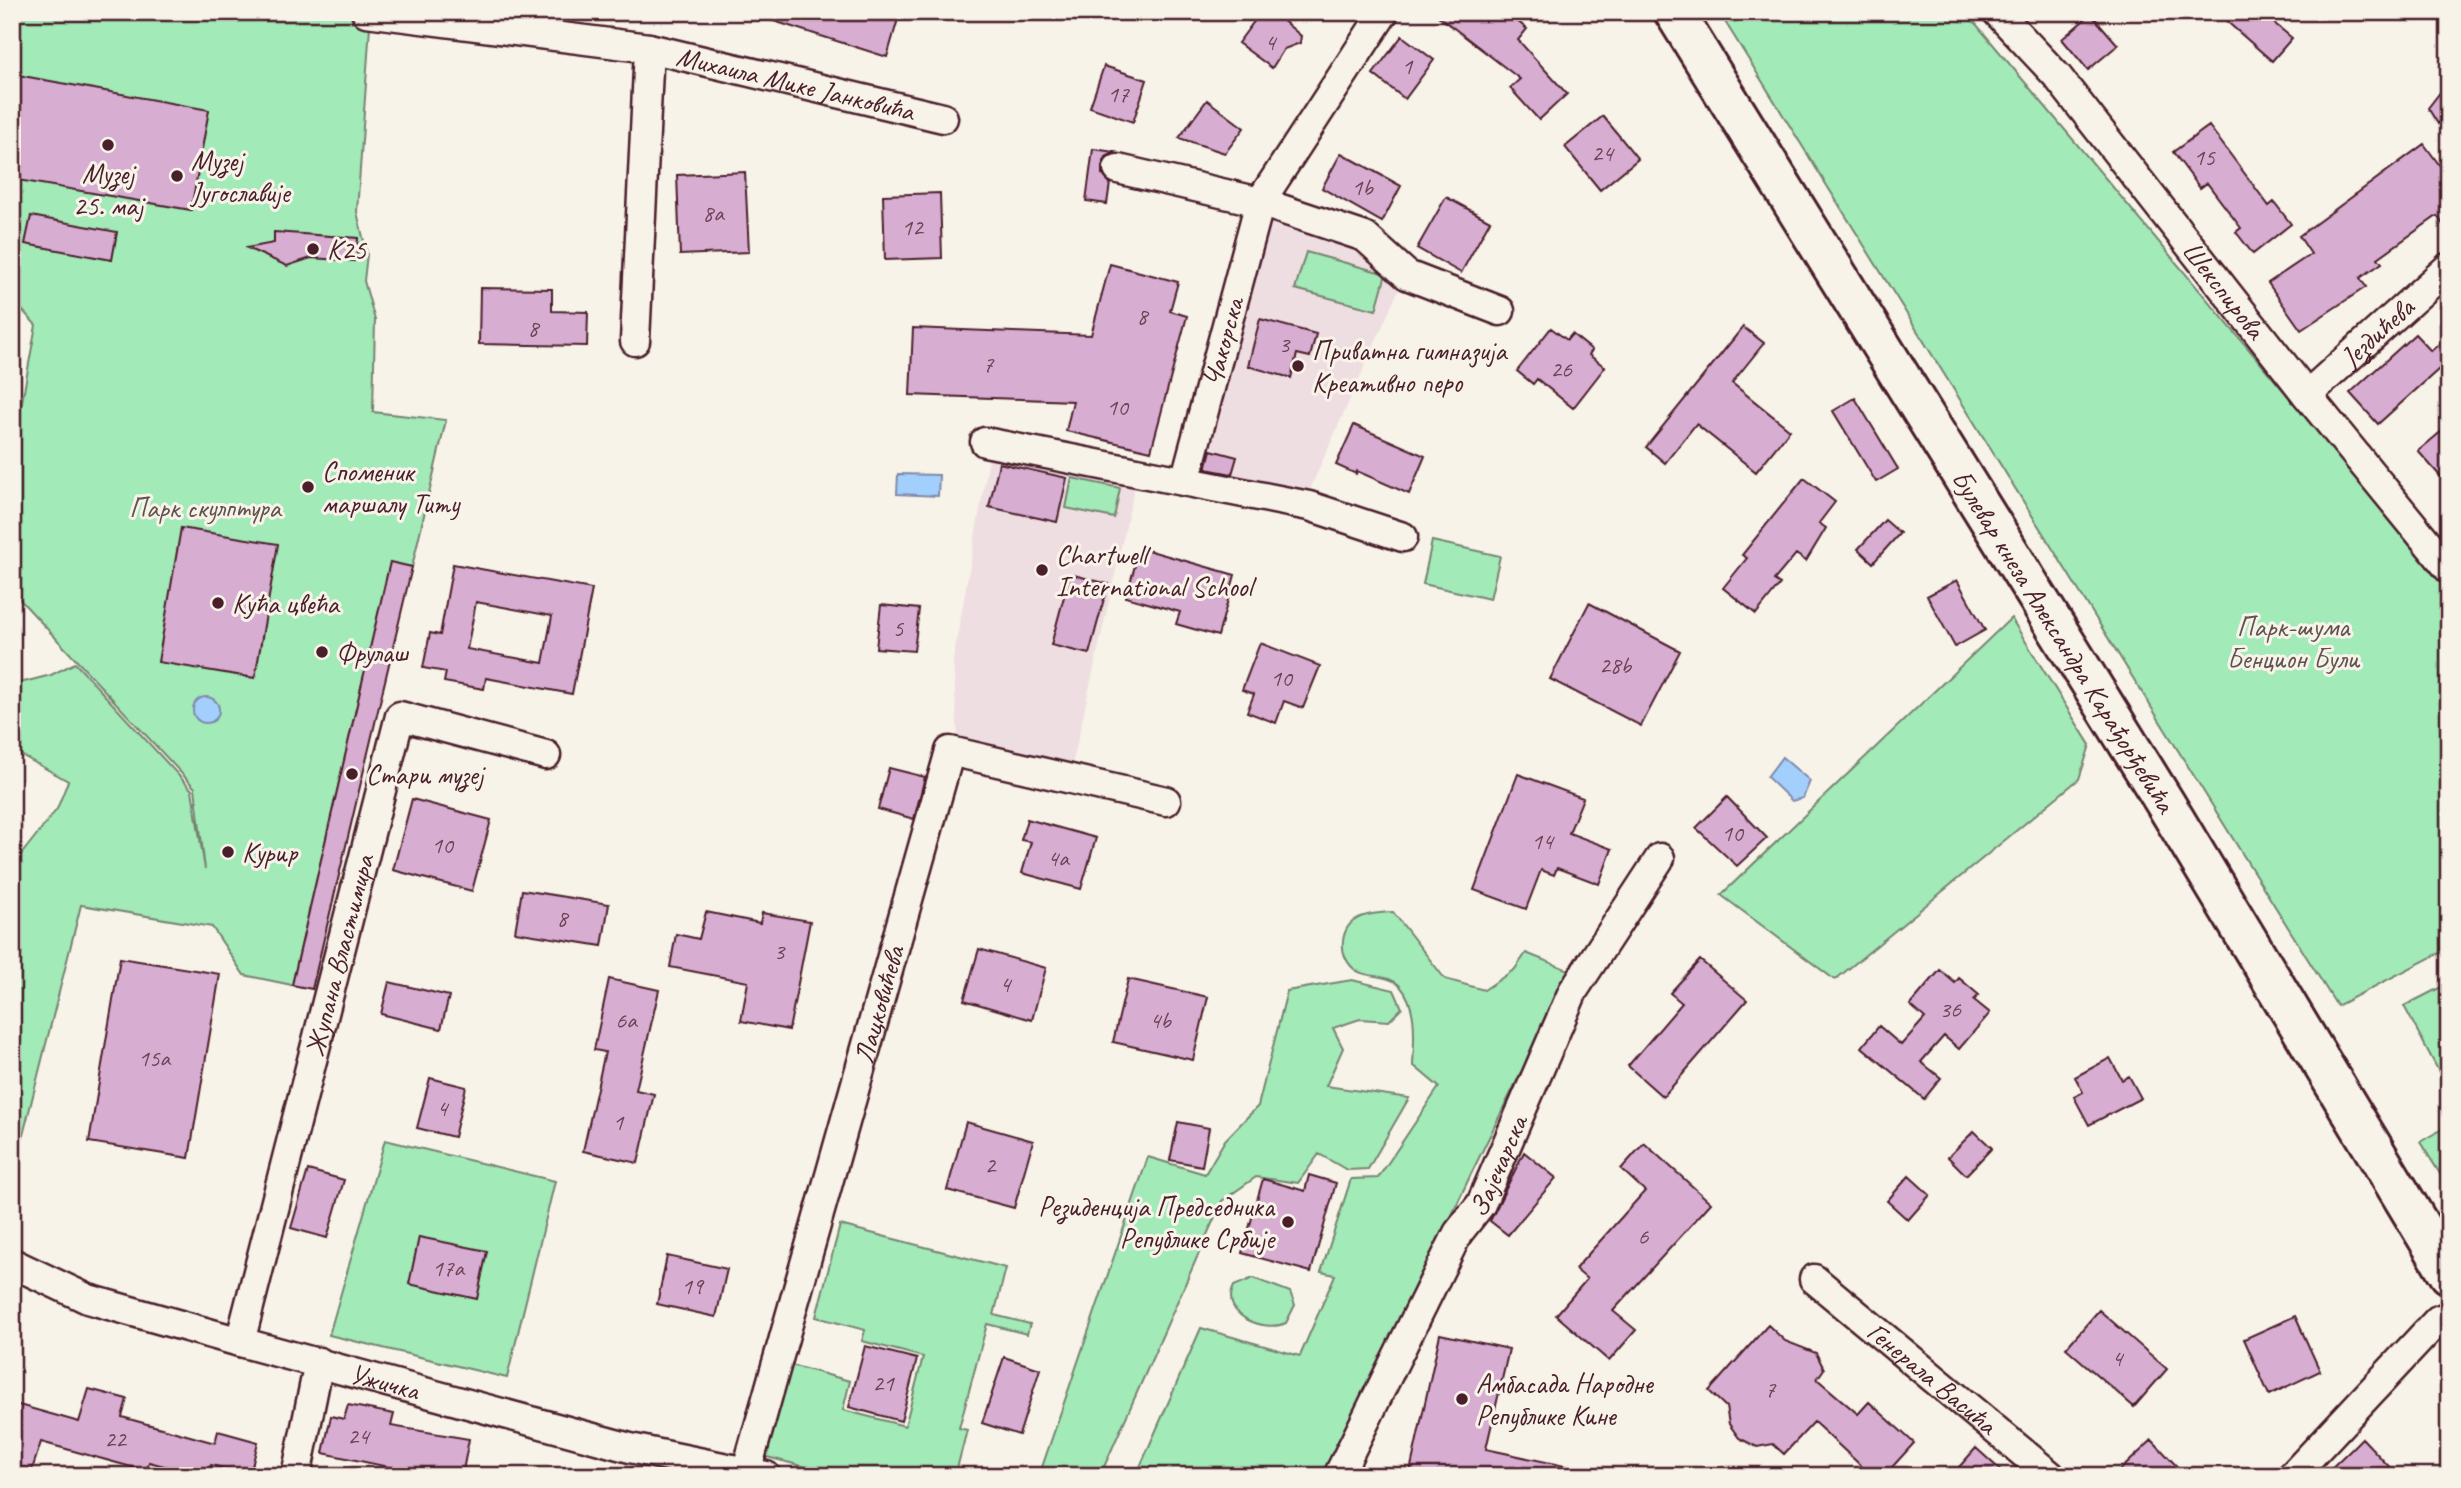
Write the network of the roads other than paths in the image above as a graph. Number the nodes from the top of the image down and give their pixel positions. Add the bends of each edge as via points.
1 (366, 12) edge
2 (1384, 12) edge
3 (1674, 12) edge
4 (1997, 12) edge
5 (649, 48) junction
6 (943, 118) dead end
7 (1118, 169) dead end
8 (1260, 202) junction
9 (2449, 267) edge
10 (1500, 311) dead end
11 (635, 341) dead end
12 (2307, 395) junction
13 (985, 442) dead end
14 (1185, 481) junction
15 (1402, 537) dead end
16 (2449, 569) edge
17 (546, 755) dead end
18 (1166, 801) dead end
19 (1660, 858) dead end
20 (12, 1262) edge
21 (2449, 1274) edge
22 (1814, 1279) dead end
23 (2449, 1316) edge
24 (240, 1342) junction
25 (319, 1362) junction
26 (752, 1474) edge
27 (296, 1476) edge
28 (1338, 1476) edge
29 (2051, 1476) edge
30 (2292, 1476) edge

1 - 5 street, Михаила Мике Јанковића
2 - 8 street, Чакорска
3 - 21 main road, Булевар кнеза Александра Карађорђевића via 2130,746
4 - 12 street, Шекспирова via 2057,76
5 - 6 street, Михаила Мике Јанковића
5 - 11 street, Михаила Мике Јанковића
7 - 8 street
8 - 10 street via 1364,237 1407,275
8 - 14 street, Чакорска
9 - 12 street, Јездићева
12 - 16 street, Шекспирова
13 - 14 street
14 - 15 street via 1309,506
17 - 24 street, Жупана Властимира via 400,716
18 - 26 street, Лацковићева via 950,751
19 - 28 street, Зајечарска via 1573,991 1480,1204 1458,1233
20 - 24 street, Ужичка via 88,1299
22 - 29 street, Генерала Васића
23 - 30 street via 2438,1320
24 - 25 street, Ужичка
25 - 26 street, Ужичка via 630,1448
25 - 27 street

